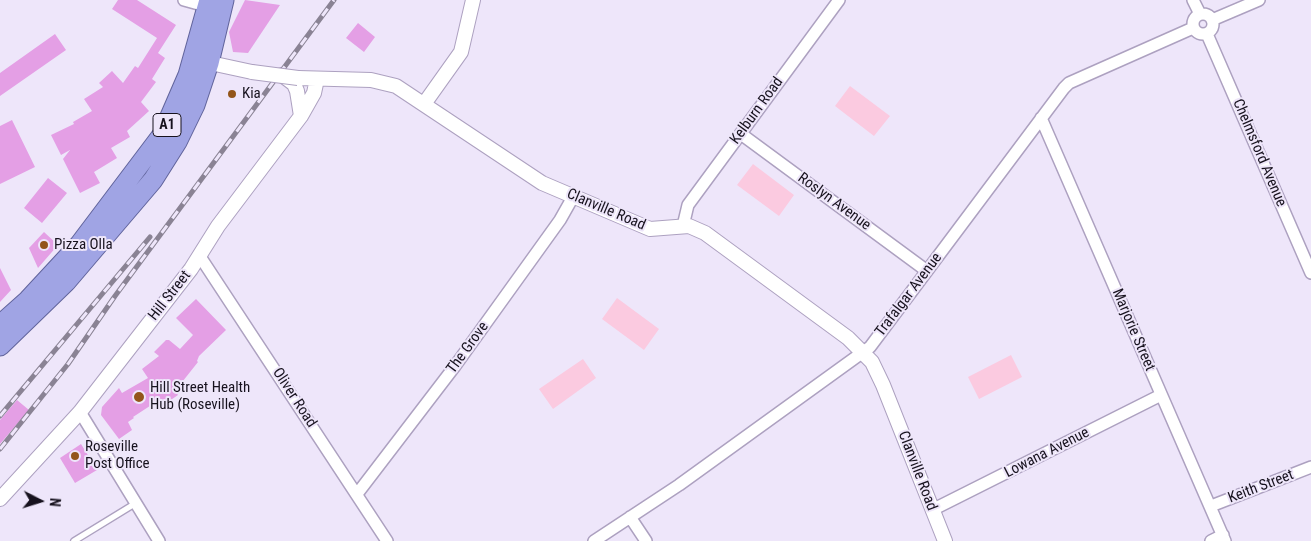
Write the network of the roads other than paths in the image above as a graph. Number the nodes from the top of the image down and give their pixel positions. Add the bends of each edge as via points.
1 (184, 0) edge
2 (473, 0) edge
3 (839, 0) edge
4 (1194, 0) edge
5 (1259, 0) edge
6 (215, 4) edge
7 (1200, 14) junction
8 (1212, 20) junction
9 (1193, 28) junction
10 (1207, 34) junction
11 (201, 61) junction
12 (318, 79) junction
13 (296, 81) junction
14 (424, 104) junction
15 (302, 116) junction
16 (1041, 118) junction
17 (741, 134) junction
18 (573, 197) junction
19 (683, 226) junction
20 (199, 255) junction
21 (927, 271) junction
22 (1311, 273) edge
23 (0, 325) edge
24 (0, 346) edge
25 (864, 352) junction
26 (1161, 395) junction
27 (80, 412) junction
28 (1311, 467) edge
29 (357, 494) junction
30 (0, 499) edge
31 (136, 503) junction
32 (1212, 506) junction
33 (932, 510) junction
34 (630, 516) junction
35 (1224, 538) edge
36 (74, 541) edge
37 (159, 541) edge
38 (387, 541) edge
39 (594, 541) edge
40 (646, 541) edge
41 (945, 541) edge
42 (1211, 541) edge

1 - 6 street
2 - 14 street via 461,52
3 - 17 street, Kelburn Road
4 - 7 street
5 - 8 street
6 - 11 highway, A1
7 - 8 street
7 - 9 street via 1193,21
8 - 10 street via 1212,29
9 - 10 street
9 - 16 street, Trafalgar Avenue via 1069,83
10 - 22 street, Chelmsford Avenue
11 - 13 street, Clanville Road, bridge via 282,75
11 - 23 highway, A1 via 146,158 56,272
11 - 24 highway, A1 via 195,105 153,180 66,282
12 - 13 street, Clanville Road
12 - 14 street, Clanville Road via 384,82
12 - 15 street, Hill Street
13 - 15 street
14 - 18 street, Clanville Road via 542,183
15 - 20 street, Hill Street
16 - 21 street, Trafalgar Avenue
16 - 26 street, Marjorie Street
17 - 19 street, Kelburn Road via 688,205
17 - 21 street, Roslyn Avenue
18 - 19 street, Clanville Road via 650,229
18 - 29 street, The Grove via 560,220 460,358
19 - 25 street, Clanville Road via 705,234
20 - 27 street, Hill Street
20 - 29 street, Oliver Road
21 - 25 street, Trafalgar Avenue via 883,332
25 - 33 street, Clanville Road via 877,371
25 - 34 street, Trafalgar Avenue
26 - 32 street, Marjorie Street
26 - 33 street, Lowana Avenue
27 - 30 street, Hill Street
27 - 31 street
28 - 32 street, Keith Street
29 - 38 street, Oliver Road
31 - 36 lane
31 - 37 street
32 - 35 street, Marjorie Street
33 - 41 street, Clanville Road
34 - 39 street, Trafalgar Avenue
34 - 40 street
35 - 42 street

